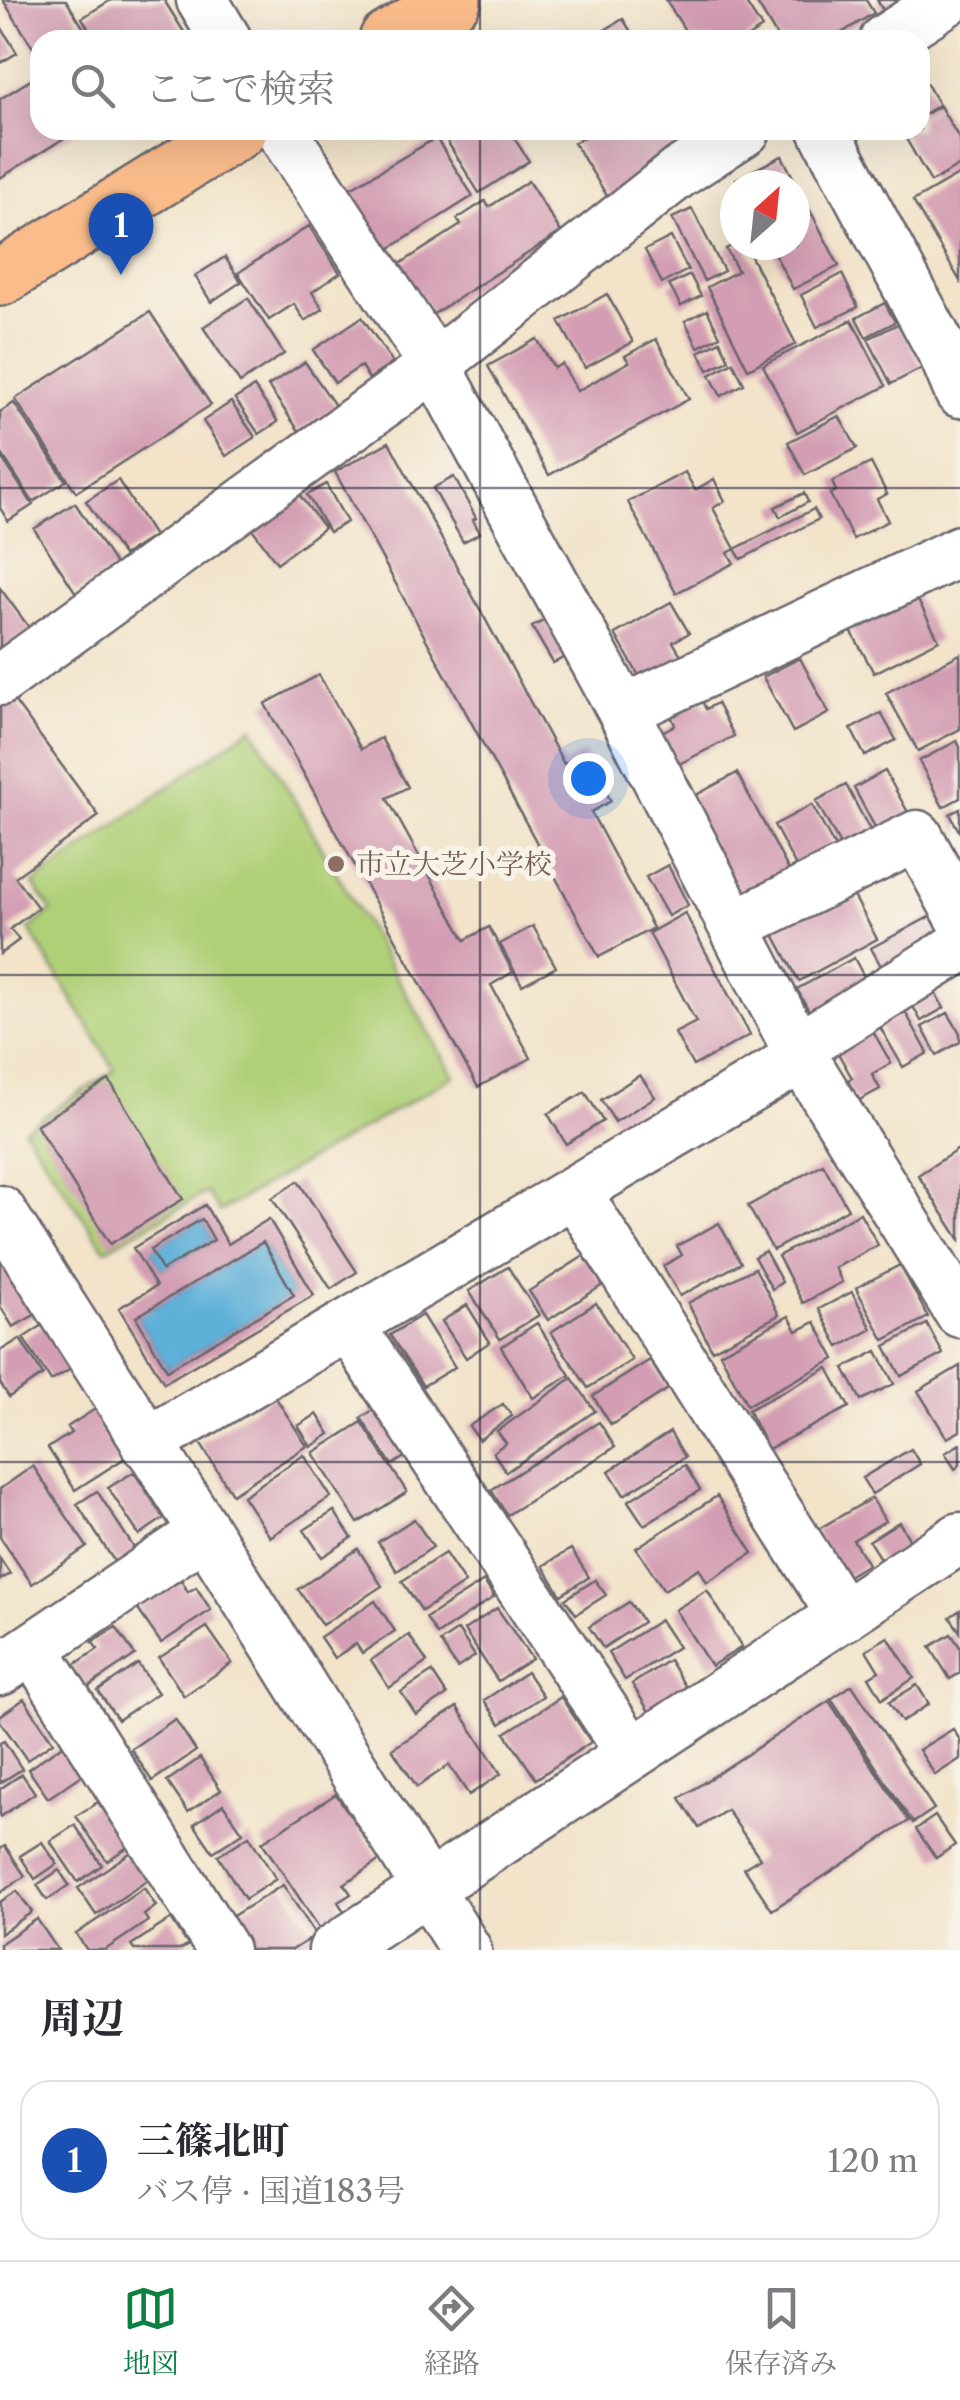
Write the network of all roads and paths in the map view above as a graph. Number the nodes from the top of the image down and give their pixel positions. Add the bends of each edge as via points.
1 (202, 0) edge
2 (454, 0) edge
3 (948, 0) edge
4 (220, 30) edge
5 (404, 30) edge
6 (901, 30) edge
7 (223, 140) edge
8 (288, 140) edge
9 (730, 140) edge
10 (830, 140) edge
11 (0, 278) edge
12 (435, 364) junction
13 (955, 365) edge
14 (960, 551) edge
15 (0, 680) edge
16 (622, 711) junction
17 (960, 915) edge
18 (734, 926) junction
19 (960, 946) edge
20 (800, 1054) junction
21 (574, 1192) junction
22 (0, 1211) edge
23 (960, 1312) edge
24 (349, 1326) junction
25 (146, 1444) junction
26 (205, 1532) junction
27 (960, 1538) edge
28 (842, 1616) junction
29 (17, 1659) edge
30 (632, 1754) junction
31 (426, 1888) junction
32 (222, 1950) edge
33 (334, 1950) edge
34 (466, 1950) edge

1 - 4 street
2 - 5 highway
3 - 6 street
7 - 11 highway
8 - 12 street
9 - 12 street
10 - 13 street
12 - 15 street
12 - 16 street
14 - 16 street
16 - 18 street
17 - 18 street via 917,836
18 - 20 street
19 - 20 street
20 - 21 street
20 - 23 street
21 - 24 street
21 - 28 street
22 - 25 street
24 - 25 street
24 - 30 street
25 - 26 street
26 - 29 street
26 - 31 street
27 - 28 street
28 - 30 street
29 - 32 street
30 - 31 street
31 - 33 street
31 - 34 street

